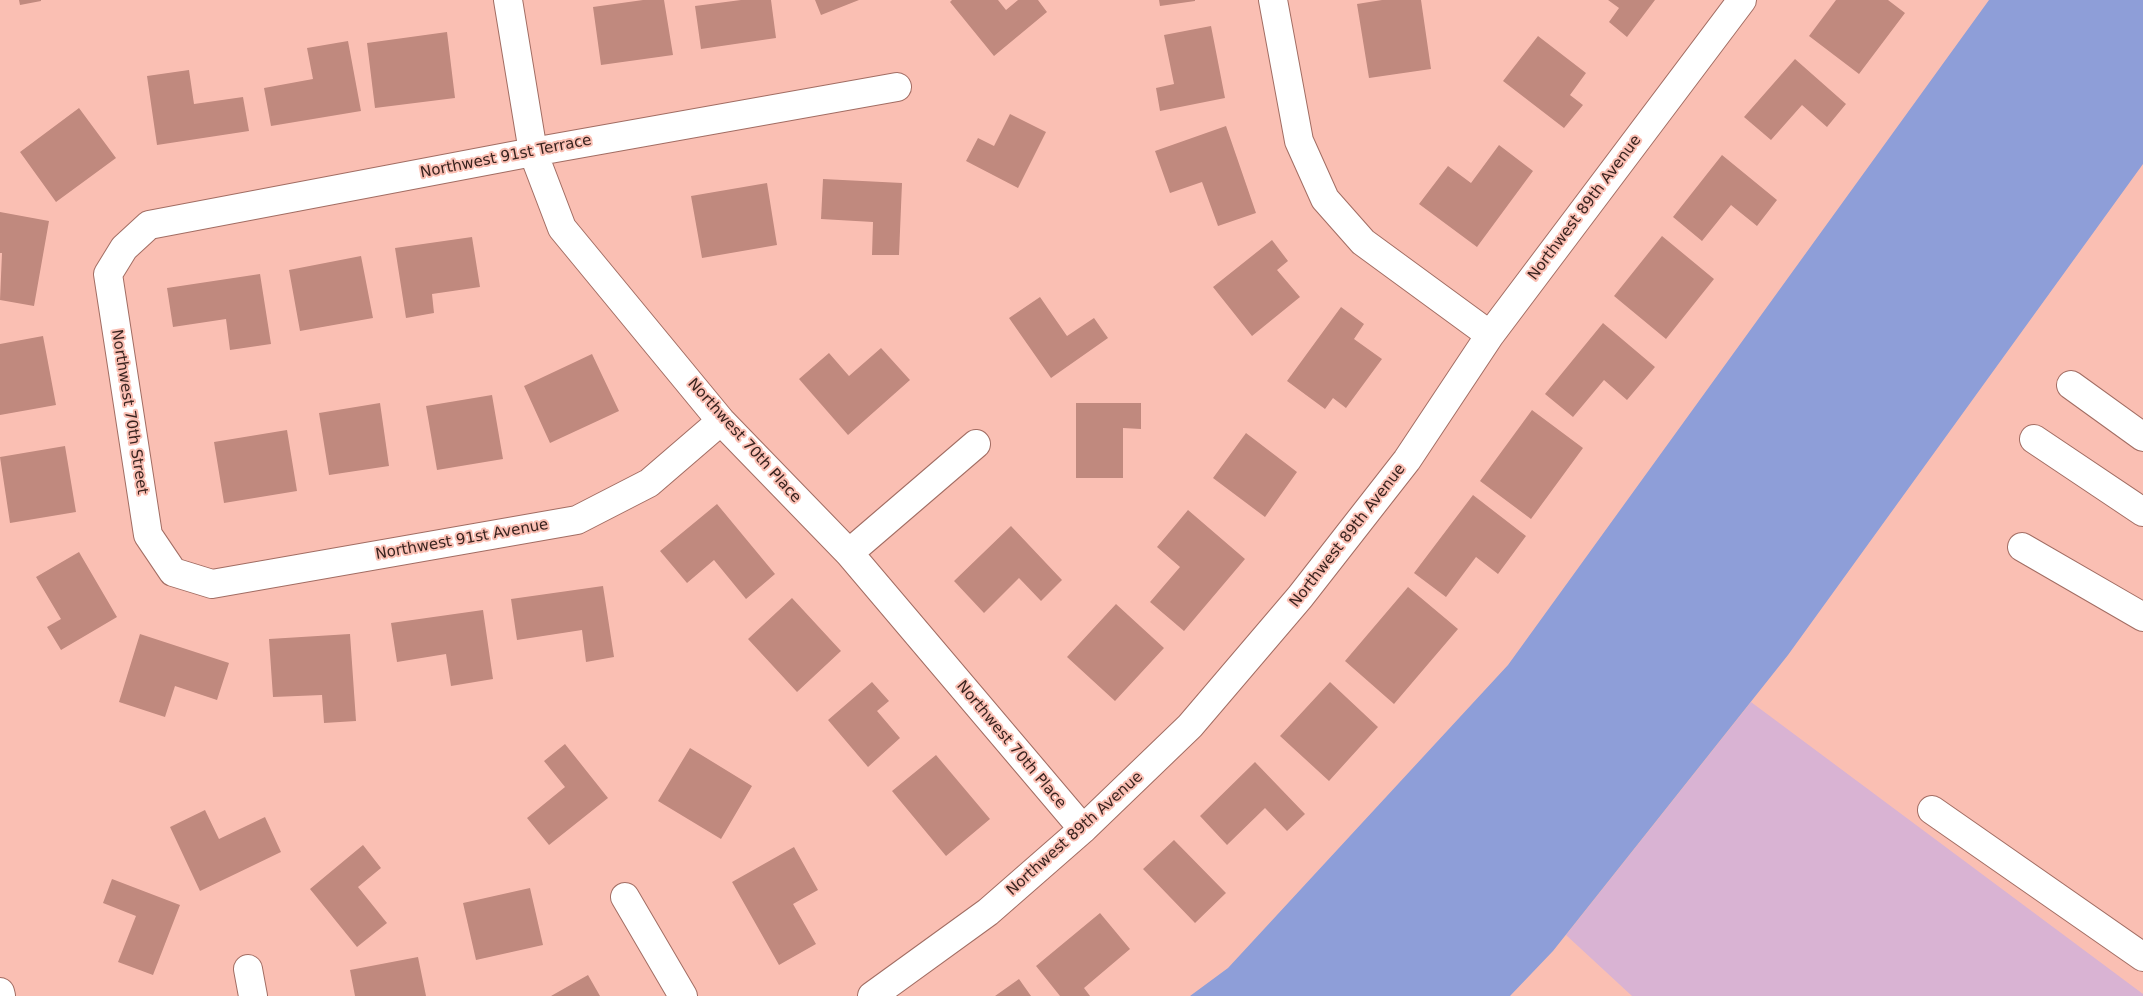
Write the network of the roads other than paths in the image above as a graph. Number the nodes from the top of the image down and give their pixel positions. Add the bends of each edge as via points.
1 (508, 0) edge
2 (1273, 0) edge
3 (1742, 0) edge
4 (898, 88) dead end
5 (533, 152) junction
6 (124, 248) joint
7 (1490, 335) junction
8 (2071, 385) dead end
9 (721, 420) junction
10 (2143, 437) edge
11 (2034, 439) dead end
12 (976, 444) dead end
13 (2143, 512) edge
14 (2022, 546) dead end
15 (849, 553) junction
16 (174, 572) joint
17 (2143, 617) edge
18 (1932, 810) dead end
19 (1083, 830) junction
20 (625, 897) dead end
21 (2143, 957) edge
22 (248, 969) dead end
23 (0, 992) edge
24 (1, 996) edge
25 (253, 996) edge
26 (683, 996) edge
27 (872, 996) edge

1 - 5 street, Northwest 70th Place
2 - 7 street via 1299,141 1324,199 1363,242
3 - 7 street, Northwest 89th Avenue
4 - 5 street, Northwest 91st Terrace
5 - 6 street, Northwest 91st Terrace via 149,225
5 - 9 street, Northwest 70th Place via 562,228
6 - 16 street, Northwest 70th Street via 108,274 148,535
7 - 19 street, Northwest 89th Avenue via 1407,460 1300,597 1190,726
8 - 10 street
9 - 15 street, Northwest 70th Place
9 - 16 street, Northwest 91st Avenue via 649,483 577,520 212,584
11 - 13 street
12 - 15 street
14 - 17 street
15 - 19 street, Northwest 70th Place
18 - 21 street
19 - 27 street, Northwest 89th Avenue via 988,912
20 - 26 street
22 - 25 street
23 - 24 street

